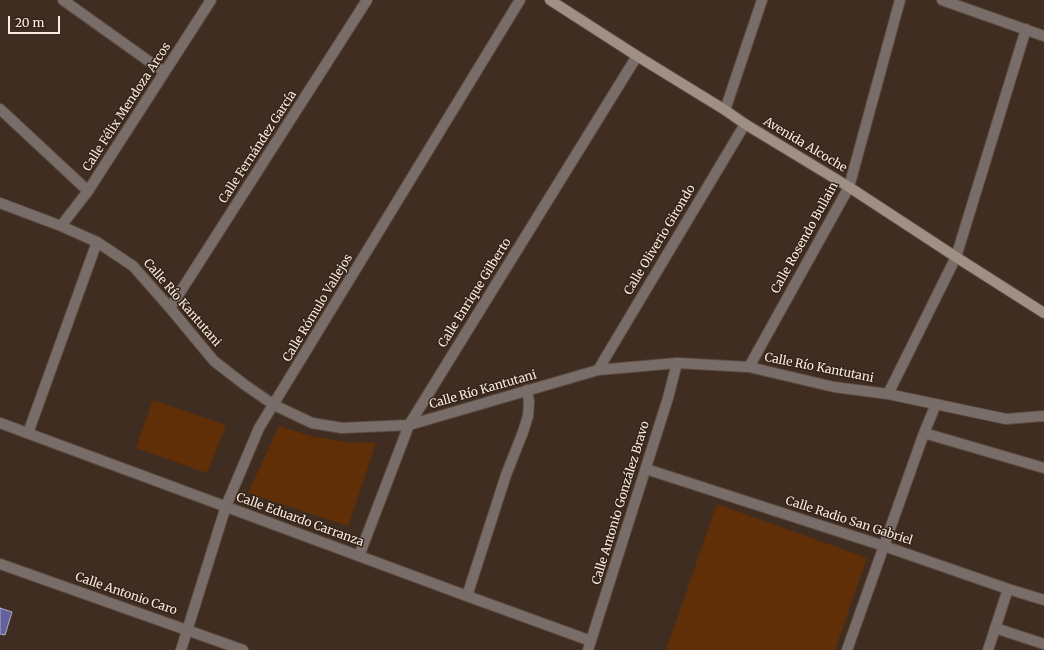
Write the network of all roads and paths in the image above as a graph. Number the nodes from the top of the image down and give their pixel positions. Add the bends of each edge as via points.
1 (63, 0) edge
2 (211, 0) edge
3 (367, 0) edge
4 (520, 0) edge
5 (550, 0) edge
6 (762, 0) edge
7 (900, 0) edge
8 (942, 0) edge
9 (1026, 29) junction
10 (1044, 36) edge
11 (637, 56) junction
12 (164, 72) junction
13 (0, 109) edge
14 (725, 110) junction
15 (745, 124) junction
16 (849, 187) junction
17 (88, 191) junction
18 (0, 203) edge
19 (61, 226) junction
20 (97, 242) junction
21 (956, 258) junction
22 (170, 308) junction
23 (1044, 313) edge
24 (677, 363) junction
25 (749, 367) junction
26 (598, 370) junction
27 (526, 390) junction
28 (888, 394) junction
29 (936, 404) junction
30 (274, 405) junction
31 (1044, 416) edge
32 (0, 423) edge
33 (409, 425) junction
34 (924, 432) junction
35 (28, 433) junction
36 (1044, 468) edge
37 (646, 469) junction
38 (226, 506) junction
39 (884, 546) junction
40 (359, 556) junction
41 (0, 564) edge
42 (1008, 590) junction
43 (467, 596) junction
44 (1044, 600) edge
45 (995, 628) junction
46 (188, 630) junction
47 (1044, 644) edge
48 (590, 646) edge
49 (181, 650) edge
50 (243, 650) edge
51 (846, 650) edge
52 (988, 650) edge

1 - 12 street
2 - 12 street, Calle Félix Mendoza Arcos
3 - 22 street, Calle Fernández García
4 - 30 street, Calle Rómulo Vallejos
5 - 11 street, Avenida Alcoche
6 - 14 street
7 - 16 street, Calle Rosendo Bullain
8 - 9 street
9 - 10 street
9 - 21 street
11 - 14 street, Avenida Alcoche
11 - 33 street, Calle Enrique Gilberto
12 - 17 street, Calle Félix Mendoza Arcos
13 - 17 street
14 - 15 street, Avenida Alcoche
15 - 16 street, Avenida Alcoche
15 - 26 street, Calle Oliverio Girondo
16 - 21 street, Avenida Alcoche
16 - 25 street, Calle Rosendo Bullain
17 - 19 street, Calle Félix Mendoza Arcos
18 - 19 street, Calle Río Kantutani
19 - 20 street, Calle Río Kantutani
20 - 22 street, Calle Río Kantutani via 133,266
20 - 35 street
21 - 23 street, Avenida Alcoche
21 - 28 street
22 - 30 street, Calle Río Kantutani via 214,361
24 - 25 street, Calle Río Kantutani
24 - 26 street, Calle Río Kantutani
24 - 37 street, Calle Antonio González Bravo
25 - 28 street, Calle Río Kantutani via 834,387
26 - 27 street, Calle Río Kantutani
27 - 33 street, Calle Río Kantutani
27 - 43 street via 529,402 528,416
28 - 29 street, Calle Río Kantutani
29 - 31 street, Calle Río Kantutani via 1006,420
29 - 34 street
30 - 33 street, Calle Río Kantutani via 312,423 342,428
30 - 38 street, Calle Rómulo Vallejos via 259,428
32 - 35 street, Calle Eduardo Carranza
33 - 40 street, Calle Enrique Gilberto
34 - 36 street
34 - 39 street
35 - 38 street, Calle Eduardo Carranza
37 - 39 street, Calle Radio San Gabriel
37 - 48 street, Calle Antonio González Bravo
38 - 40 street, Calle Eduardo Carranza
38 - 46 street, Calle Rómulo Vallejos
39 - 42 street, Calle Radio San Gabriel
39 - 51 street
40 - 43 street, Calle Eduardo Carranza
41 - 46 street, Calle Antonio Caro
42 - 44 street, Calle Radio San Gabriel
42 - 45 street
43 - 48 street, Calle Eduardo Carranza
45 - 47 street
45 - 52 street
46 - 49 street, Calle Rómulo Vallejos
46 - 50 street, Calle Antonio Caro

